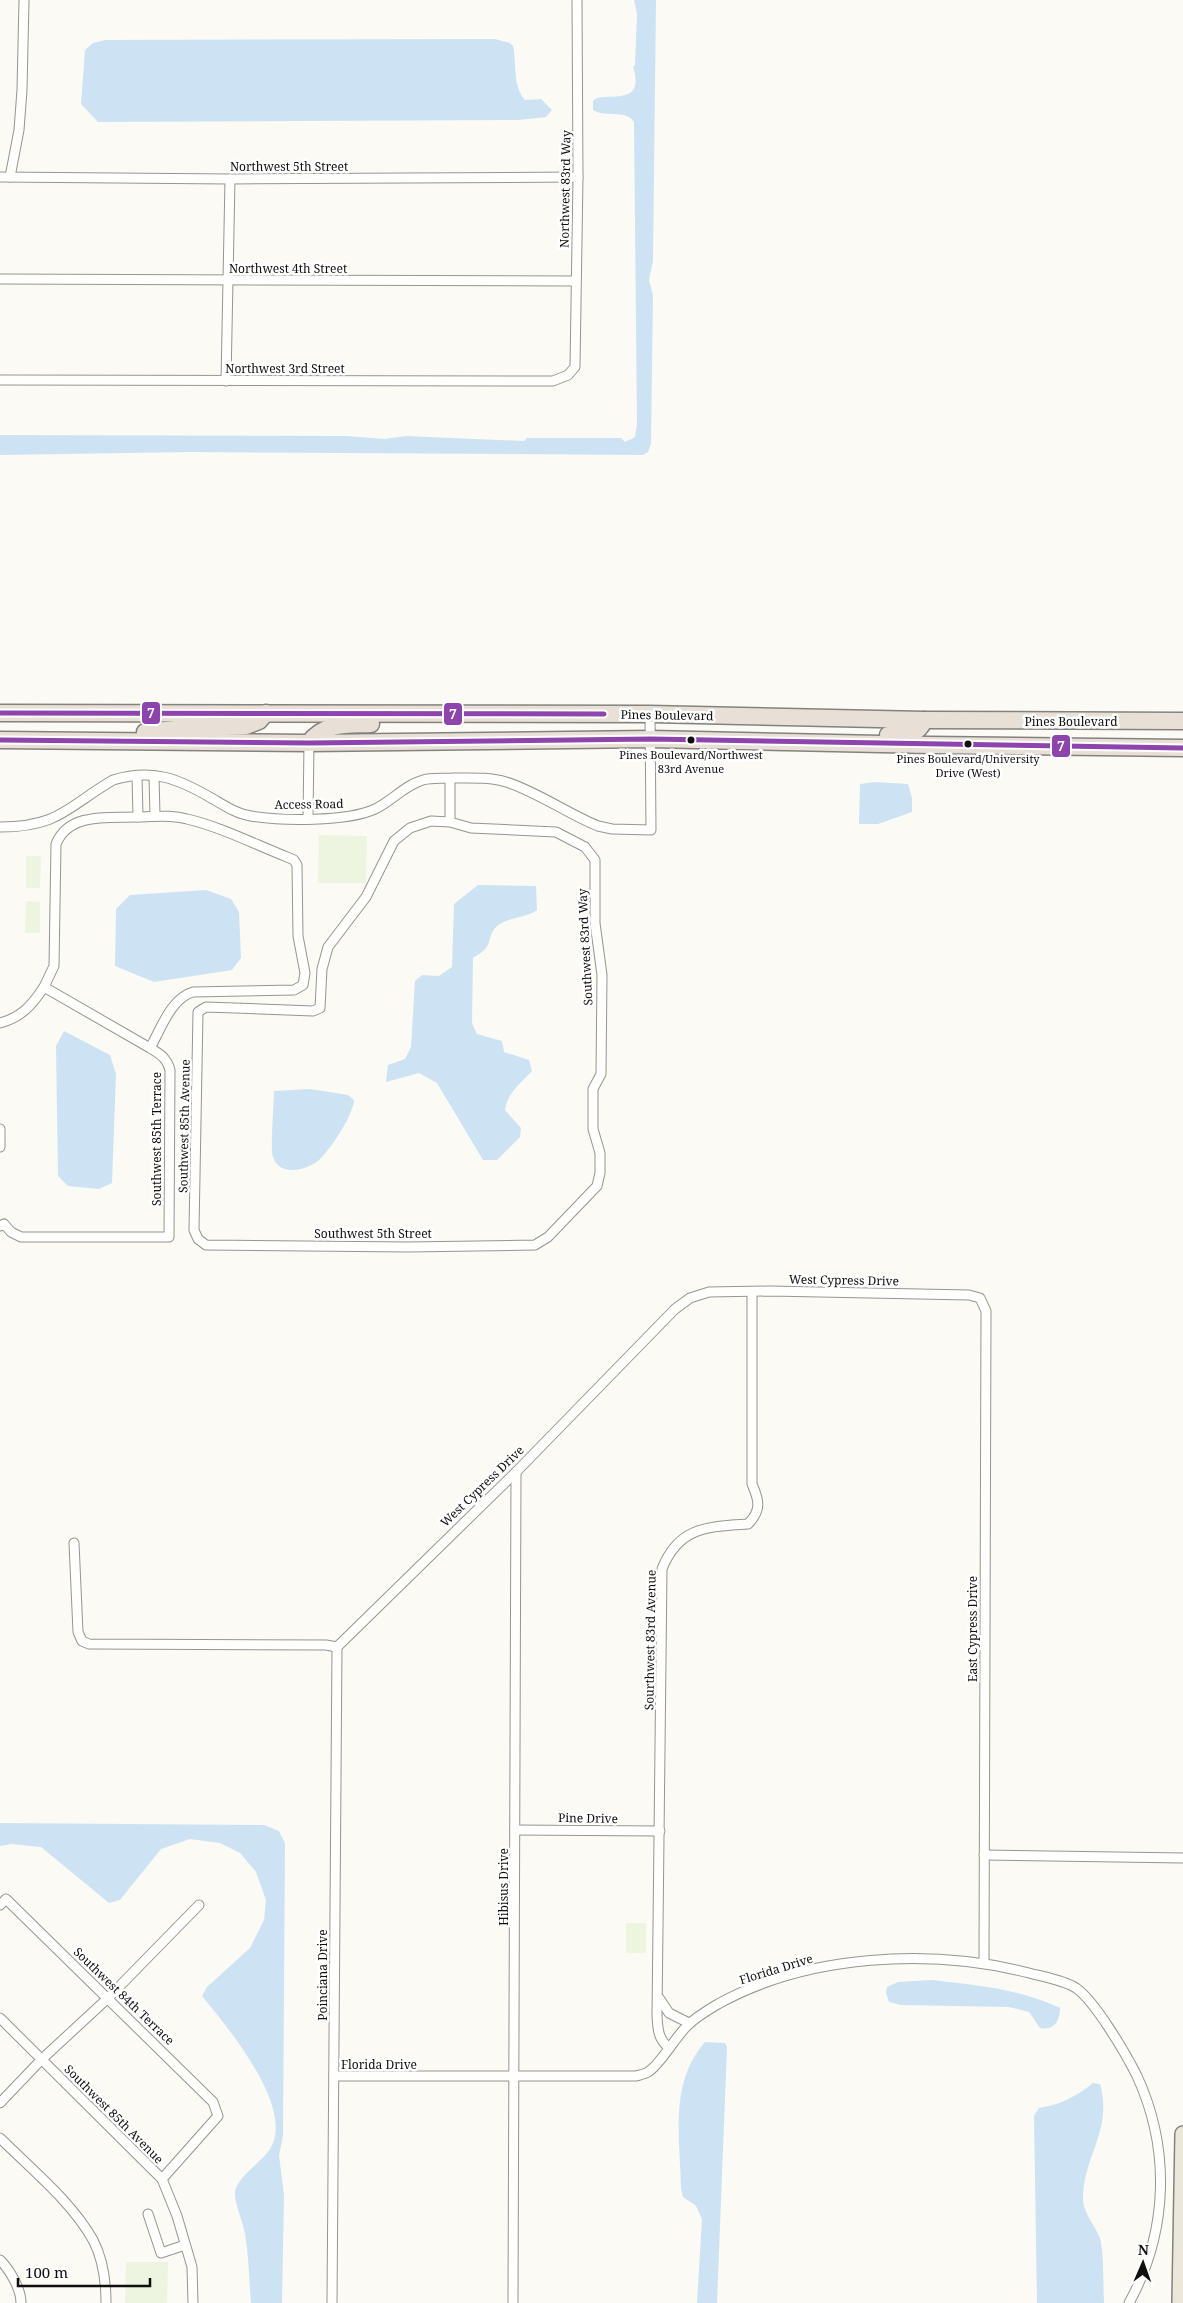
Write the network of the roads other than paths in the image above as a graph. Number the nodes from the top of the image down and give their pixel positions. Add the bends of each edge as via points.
1 (24, 0) edge
2 (577, 0) edge
3 (0, 177) edge
4 (10, 177) junction
5 (578, 177) junction
6 (230, 179) junction
7 (0, 280) edge
8 (228, 281) junction
9 (576, 281) junction
10 (568, 375) joint
11 (0, 380) edge
12 (226, 381) junction
13 (0, 713) edge
14 (266, 713) junction
15 (458, 714) junction
16 (650, 714) junction
17 (924, 720) junction
18 (970, 721) junction
19 (1183, 721) edge
20 (0, 740) edge
21 (651, 740) junction
22 (117, 741) junction
23 (309, 742) junction
24 (813, 743) junction
25 (929, 745) junction
26 (1183, 748) edge
27 (137, 776) junction
28 (154, 776) junction
29 (450, 778) junction
30 (155, 816) junction
31 (138, 817) junction
32 (308, 818) junction
33 (450, 822) junction
34 (0, 827) edge
35 (44, 987) junction
36 (0, 1022) edge
37 (150, 1048) junction
38 (0, 1129) edge
39 (0, 1147) edge
40 (1, 1222) edge
41 (548, 1237) joint
42 (198, 1239) joint
43 (752, 1292) junction
44 (980, 1298) joint
45 (516, 1472) junction
46 (74, 1543) dead end
47 (337, 1647) junction
48 (515, 1830) junction
49 (660, 1831) junction
50 (984, 1855) junction
51 (1183, 1858) edge
52 (3, 1902) edge
53 (199, 1905) dead end
54 (984, 1962) junction
55 (658, 1995) junction
56 (108, 1998) junction
57 (0, 2018) edge
58 (689, 2023) junction
59 (668, 2047) junction
60 (41, 2060) junction
61 (334, 2076) junction
62 (515, 2077) junction
63 (0, 2103) edge
64 (1183, 2134) edge
65 (0, 2138) edge
66 (162, 2179) junction
67 (148, 2214) dead end
68 (185, 2245) junction
69 (0, 2260) edge
70 (21, 2303) edge
71 (106, 2303) edge
72 (193, 2303) edge
73 (332, 2303) edge
74 (513, 2303) edge
75 (1129, 2303) edge
76 (1180, 2303) edge

1 - 4 street via 19,130
2 - 5 street, Northwest 83rd Way
3 - 4 street, Northwest 5th Street
4 - 6 street, Northwest 5th Street
5 - 6 street, Northwest 5th Street
5 - 9 street, Northwest 83rd Way
6 - 8 street
7 - 8 street, Northwest 4th Street
8 - 9 street, Northwest 4th Street
8 - 12 street
9 - 10 street, Northwest 83rd Way via 575,367
10 - 12 street, Northwest 3rd Street via 553,381
11 - 12 street, Northwest 3rd Street
13 - 14 highway, Pines Boulevard
14 - 15 highway, Pines Boulevard
14 - 22 highway via 259,721 246,726 133,734
15 - 16 highway, Pines Boulevard
15 - 23 highway via 447,720 337,725 320,732
16 - 17 highway, Pines Boulevard
16 - 21 street
17 - 18 highway, Pines Boulevard
17 - 24 highway via 916,733 828,734
18 - 19 highway, Pines Boulevard
18 - 25 highway via 937,732
20 - 22 highway, Pines Boulevard
21 - 23 highway, Pines Boulevard
21 - 24 highway, Pines Boulevard
21 - 29 street, Access Road via 651,830 598,826 506,782
22 - 23 highway, Pines Boulevard
23 - 32 street
24 - 25 highway, Pines Boulevard
25 - 26 highway, Pines Boulevard
27 - 28 street, Access Road
27 - 31 street
27 - 34 street, Access Road via 113,780 52,820 28,826
28 - 30 street
28 - 32 street, Access Road via 185,783 234,811 250,816
29 - 32 street, Access Road via 423,780 375,809 357,815
29 - 33 street
30 - 31 street
30 - 37 street via 194,821 294,860 299,949 305,973 303,985 294,990 193,992 185,995 176,1002
31 - 35 street via 96,816 77,822 59,836 56,844 54,966
33 - 41 street, Southwest 83rd Way via 471,828 556,832 585,847 595,860 594,923 602,975 601,1074 593,1089 600,1173 597,1186
33 - 42 street, Southwest 85th Avenue via 431,821 410,828 394,841 366,897 328,947 322,969 320,1008 313,1011 206,1007 198,1012 194,1230
35 - 36 street via 21,1014
35 - 37 street, Southwest 85th Terrace
37 - 40 street, Southwest 85th Terrace via 168,1062 170,1070 169,1237 21,1237
38 - 39 street
41 - 42 street, Southwest 5th Street via 535,1245 408,1247 206,1245
43 - 44 street, West Cypress Drive via 969,1295
43 - 45 street, West Cypress Drive via 700,1294 690,1298
43 - 49 street, Sourthwest 83rd Avenue via 752,1484 758,1508 748,1524 717,1525 696,1530 673,1549 662,1569
44 - 50 street, East Cypress Drive via 986,1310
45 - 47 street, West Cypress Drive
45 - 48 street, Hibisus Drive
46 - 47 street via 78,1632 82,1641 89,1644
47 - 61 street, Poinciana Drive
48 - 49 street, Pine Drive
48 - 62 street, Hibisus Drive
49 - 55 street, Sourthwest 83rd Avenue
50 - 51 street
50 - 54 street, East Cypress Drive
52 - 56 street, Southwest 84th Terrace
53 - 56 street
54 - 58 street, Florida Drive via 883,1959 831,1966 754,1987
54 - 75 street, Florida Drive via 1076,1988 1118,2042 1144,2093 1156,2127 1161,2194 1153,2242 1141,2281
55 - 58 street via 669,2013
55 - 59 street, Sourthwest 83rd Avenue via 658,2032
56 - 60 street
56 - 66 street, Southwest 84th Terrace via 213,2102 218,2116
57 - 60 street, Southwest 85th Avenue
58 - 59 street, Florida Drive
59 - 62 street, Florida Drive via 648,2072 636,2076
60 - 63 street
60 - 66 street, Southwest 85th Avenue
61 - 62 street, Florida Drive
61 - 73 street, Poinciana Drive
62 - 74 street, Hibisus Drive
64 - 76 main road
65 - 71 street via 75,2213 93,2241 102,2264
66 - 68 street, Southwest 85th Avenue
67 - 68 street via 161,2253
68 - 72 street, Southwest 85th Avenue via 192,2268
69 - 70 street via 21,2296

